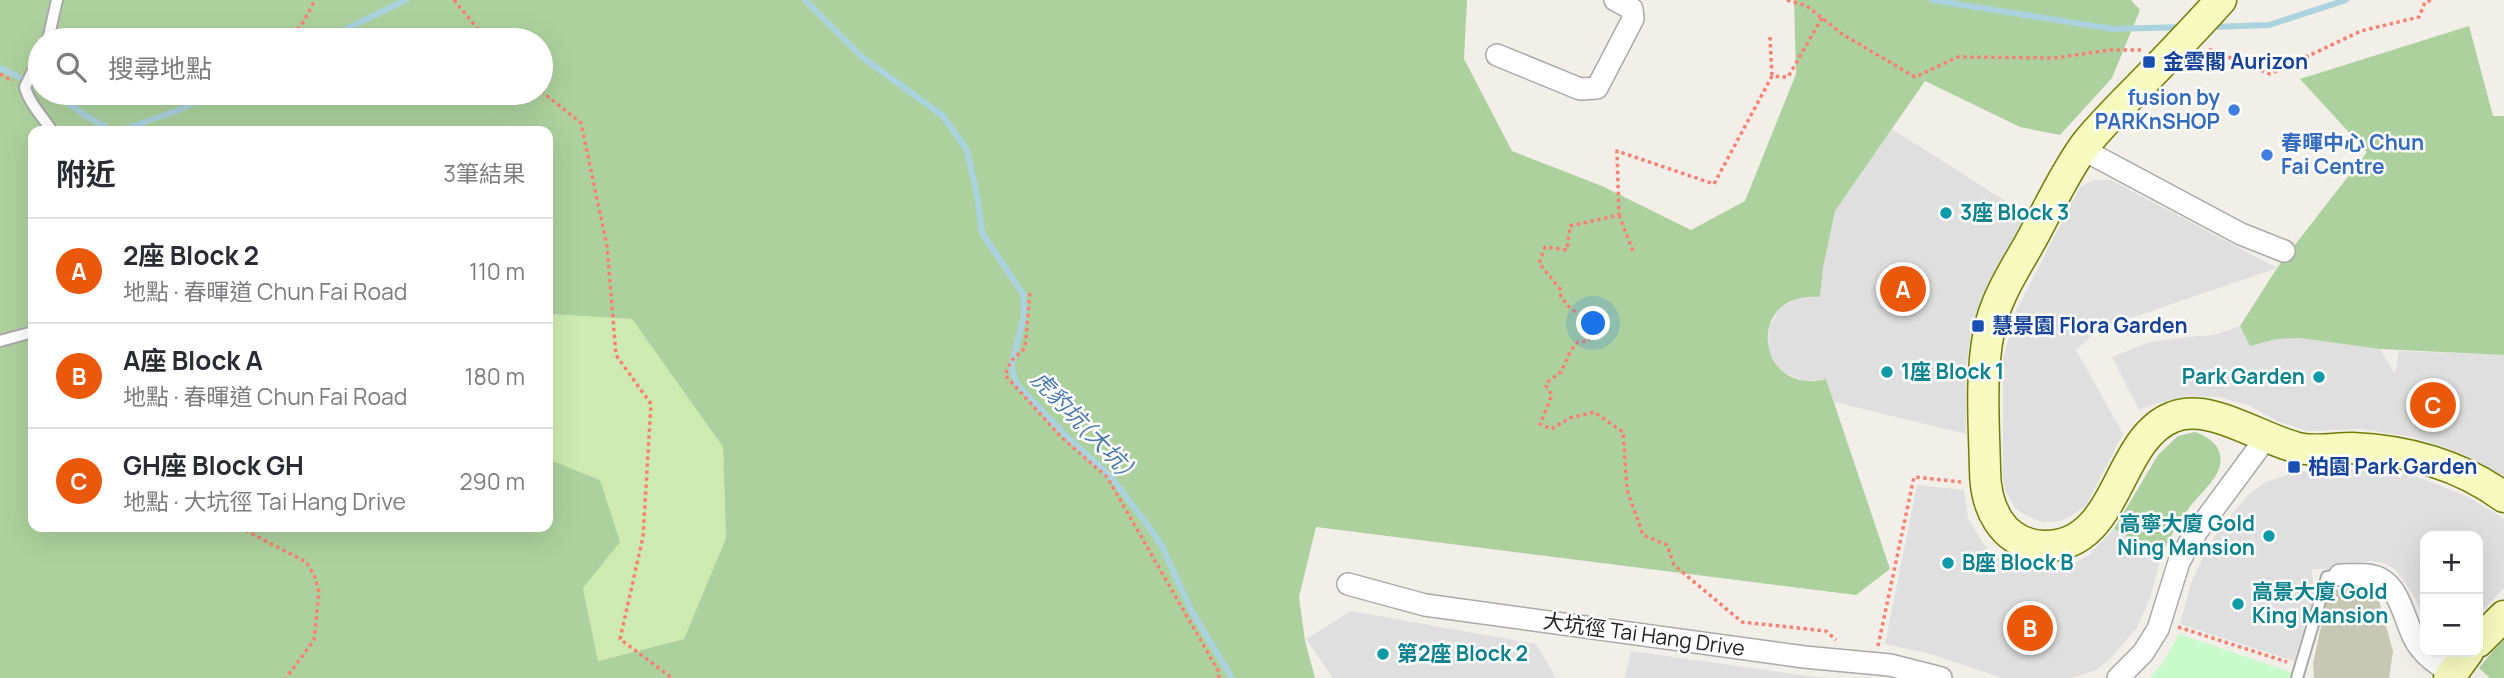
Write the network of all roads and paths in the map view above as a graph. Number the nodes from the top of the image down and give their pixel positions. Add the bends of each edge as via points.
1 (57, 0) edge
2 (314, 0) edge
3 (454, 0) edge
4 (1615, 0) edge
5 (1787, 0) edge
6 (2432, 0) edge
7 (1822, 18) junction
8 (2204, 25) edge
9 (51, 28) edge
10 (298, 28) edge
11 (477, 28) edge
12 (1770, 37) dead end
13 (2142, 50) dead end
14 (1497, 55) dead end
15 (1772, 76) junction
16 (28, 79) edge
17 (28, 99) edge
18 (553, 100) edge
19 (33, 105) edge
20 (49, 126) edge
21 (2082, 149) junction
22 (1619, 215) junction
23 (1633, 251) dead end
24 (2284, 251) dead end
25 (1030, 293) dead end
26 (28, 333) edge
27 (0, 341) edge
28 (2266, 438) junction
29 (1969, 483) dead end
30 (2504, 497) edge
31 (249, 532) edge
32 (2340, 575) joint
33 (1348, 584) dead end
34 (2504, 616) edge
35 (2176, 626) dead end
36 (2483, 637) edge
37 (1840, 644) dead end
38 (1878, 648) dead end
39 (2456, 668) edge
40 (2299, 672) edge
41 (286, 678) edge
42 (673, 678) edge
43 (1218, 678) edge
44 (1941, 678) edge
45 (2118, 678) edge

1 - 9 lane
2 - 10 path
3 - 11 path
4 - 14 street via 1632,9 1633,19 1597,88 1580,89
5 - 7 path via 1807,6
6 - 8 path via 2425,2 2419,17 2361,31 2270,74
7 - 13 path via 1915,77 1958,57 2054,58
7 - 15 path via 1788,76
8 - 21 street
12 - 15 path
15 - 22 path via 1714,184 1617,151
16 - 17 lane via 24,87
18 - 42 path via 581,123 607,246 616,355 651,404 643,537 620,639
19 - 20 lane
21 - 24 street via 2241,234
21 - 28 street via 2006,286 1989,328 1985,477 1988,502 1998,522 2015,537 2037,545 2057,545 2076,538 2099,517 2147,437 2173,417 2205,413
22 - 23 path
22 - 37 path via 1570,226 1567,250 1545,247 1539,263 1568,306 1595,327 1588,332 1589,341 1578,342 1561,372 1546,383 1552,395 1540,424 1551,429 1594,412 1623,432 1627,490 1643,535 1667,545 1674,565 1742,622 1826,631
25 - 43 path via 1025,348 1005,375 1061,437 1107,477 1220,674
26 - 27 lane
28 - 30 street via 2311,450 2376,450 2420,458 2461,472
28 - 45 street via 2192,538 2179,562 2158,629 2143,653
29 - 38 path via 1914,477
31 - 41 path via 306,562 314,575 318,592 314,640
32 - 39 street via 2373,576 2386,583 2422,650 2440,667
32 - 40 lane via 2327,577
33 - 44 street, 大坑徑 Tai Hang Drive via 1425,605 1890,665
34 - 36 street
35 - 40 path

